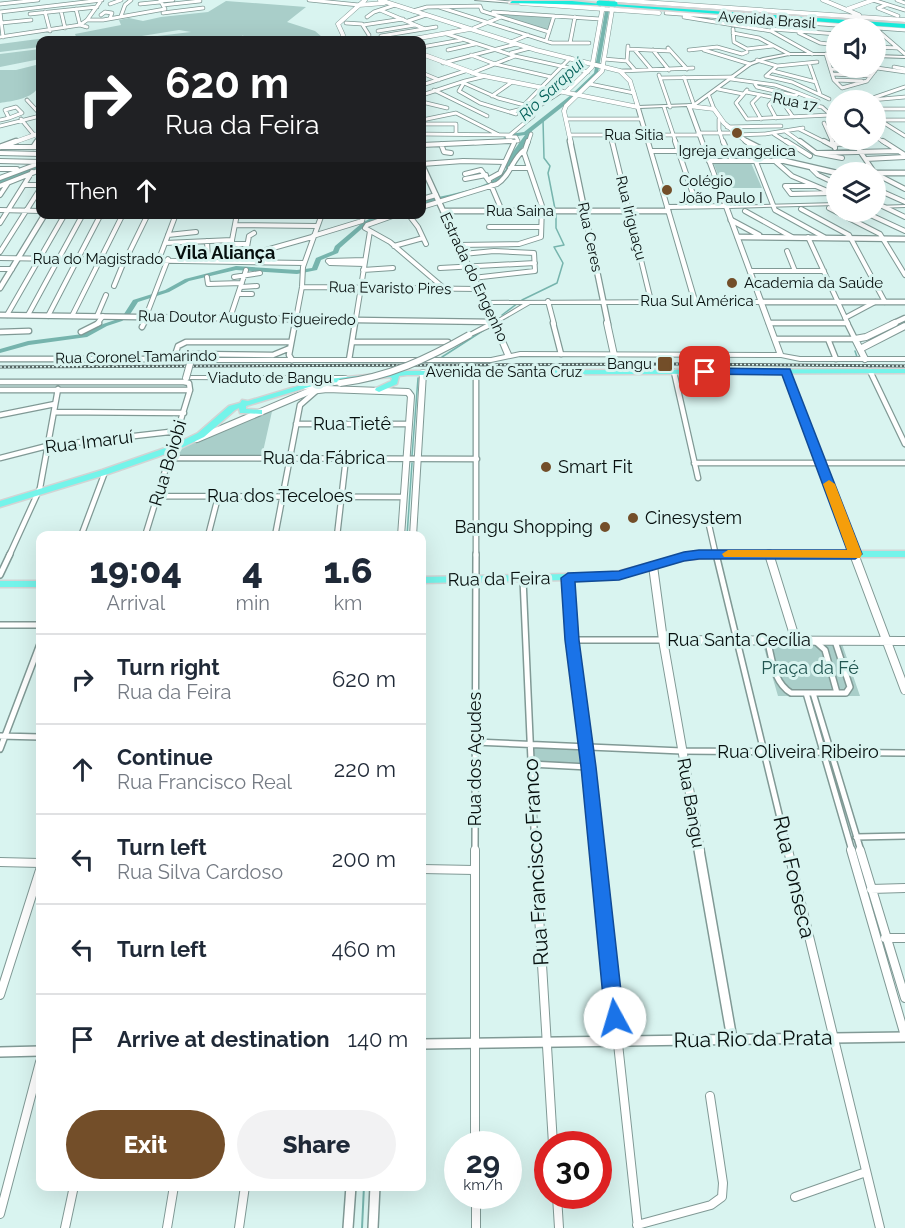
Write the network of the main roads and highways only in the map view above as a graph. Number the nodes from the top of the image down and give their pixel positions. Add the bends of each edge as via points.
1 (477, 0) edge
2 (536, 0) edge
3 (561, 0) edge
4 (568, 0) edge
5 (512, 2) joint
6 (577, 2) edge
7 (607, 6) edge
8 (709, 8) road end
9 (715, 12) junction
10 (662, 13) road end
11 (753, 13) junction
12 (858, 16) road end
13 (805, 18) junction
14 (825, 24) road end
15 (904, 27) edge
16 (826, 54) edge
17 (886, 56) edge
18 (905, 56) edge
19 (692, 106) junction
20 (886, 204) edge
21 (905, 204) edge
22 (826, 206) edge
23 (886, 207) edge
24 (727, 208) junction
25 (774, 208) junction
26 (826, 208) edge
27 (484, 302) road end
28 (527, 302) junction
29 (695, 302) junction
30 (761, 302) junction
31 (494, 322) junction
32 (781, 355) junction
33 (274, 357) joint
34 (510, 357) junction
35 (905, 359) edge
36 (905, 371) edge
37 (390, 374) junction
38 (348, 378) junction
39 (292, 388) junction
40 (379, 390) road end
41 (245, 402) junction
42 (259, 412) road end
43 (0, 504) edge
44 (905, 554) edge
45 (426, 580) edge
46 (0, 584) edge
47 (36, 584) edge

1 - 5 main road, Avenida Brasil
2 - 6 highway, Avenida Brasil
3 - 6 highway, Avenida Brasil
4 - 6 highway
5 - 6 highway
6 - 7 highway, Avenida Brasil
7 - 9 highway, Avenida Brasil
7 - 11 highway, Avenida Brasil
8 - 11 highway
9 - 10 highway
9 - 13 highway, Avenida Brasil
11 - 13 highway, Avenida Brasil
12 - 13 highway
13 - 14 highway
13 - 15 highway, Avenida Brasil
16 - 19 main road via 789,54 758,60
17 - 18 main road
19 - 24 main road
19 - 29 main road via 638,107
20 - 21 main road
21 - 23 main road
22 - 25 main road
24 - 25 main road
24 - 25 main road
24 - 30 main road
25 - 26 main road
27 - 28 main road
28 - 29 main road, Rua Sul América
28 - 31 main road, Rua Sul América
29 - 30 main road, Rua Sul América
30 - 32 main road
31 - 34 main road, Estrada do Engenho
31 - 39 main road, Viaduto de Bangu, bridge via 407,370 368,380
32 - 34 main road, Rua Coronel Tamarindo
32 - 35 main road, Rua Coronel Tamarindo via 800,359
33 - 34 main road, Rua Coronel Tamarindo
33 - 38 main road, Viaduto de Bangu, bridge via 191,360 186,378
36 - 37 main road, Avenida de Santa Cruz
37 - 38 main road, Avenida de Santa Cruz
37 - 40 main road via 396,377 394,382
38 - 39 main road, Avenida de Santa Cruz
39 - 41 main road, Avenida de Santa Cruz
41 - 42 main road via 243,411
41 - 43 main road, Avenida de Santa Cruz via 228,411 207,431 174,448
44 - 45 main road, Rua da Feira via 717,554 684,557 619,576
46 - 47 main road

